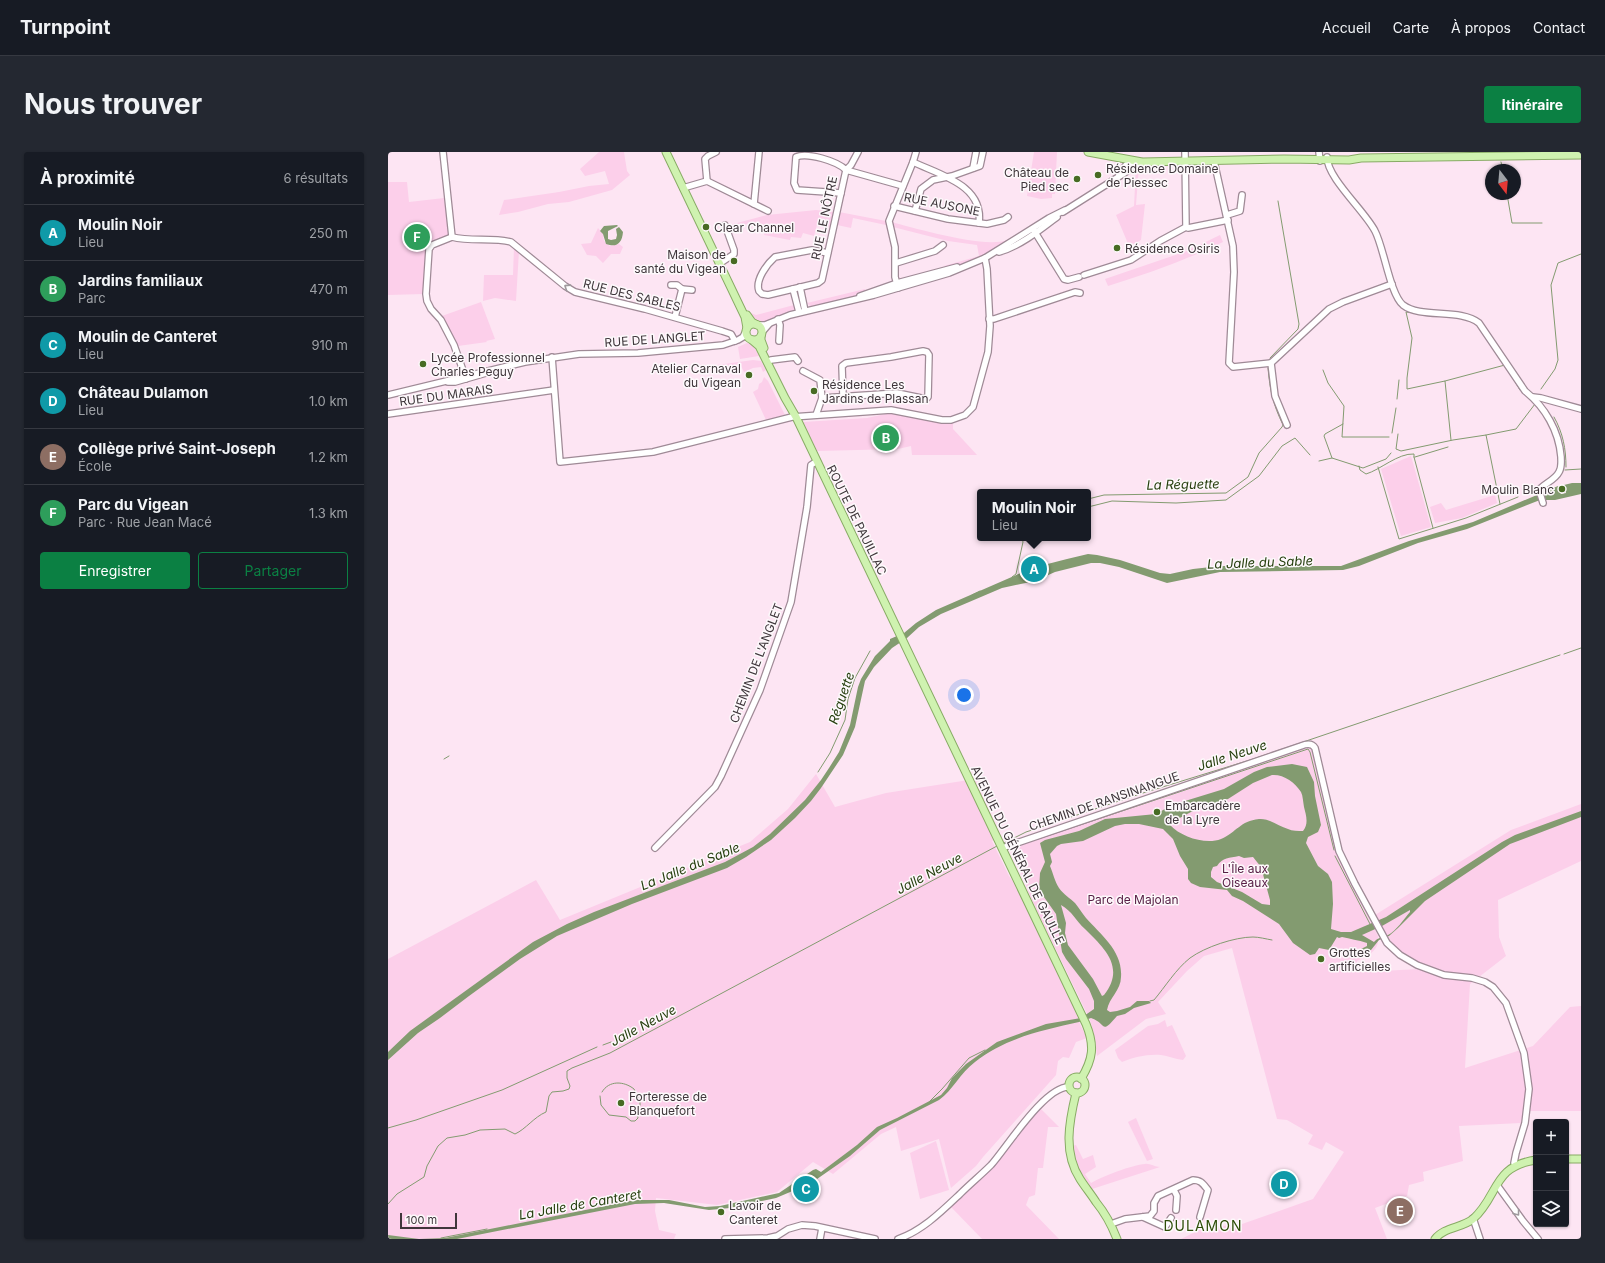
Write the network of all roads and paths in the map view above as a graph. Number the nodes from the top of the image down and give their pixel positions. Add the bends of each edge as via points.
1 (443, 152) edge
2 (666, 152) edge
3 (716, 152) edge
4 (759, 152) edge
5 (807, 152) edge
6 (858, 152) edge
7 (916, 152) edge
8 (976, 152) edge
9 (983, 152) edge
10 (1088, 152) edge
11 (1185, 152) edge
12 (821, 153) edge
13 (1526, 154) edge
14 (1581, 155) edge
15 (1323, 157) edge
16 (1214, 161) junction
17 (913, 162) junction
18 (1123, 162) junction
19 (1142, 162) junction
20 (1186, 162) junction
21 (974, 168) junction
22 (846, 170) junction
23 (945, 177) junction
24 (1118, 177) junction
25 (707, 181) junction
26 (902, 186) junction
27 (685, 190) junction
28 (840, 193) junction
29 (1242, 195) dead end
30 (754, 204) junction
31 (894, 206) junction
32 (768, 211) dead end
33 (915, 211) junction
34 (1008, 216) dead end
35 (1227, 218) junction
36 (979, 223) junction
37 (725, 225) dead end
38 (1186, 227) junction
39 (1034, 230) junction
40 (452, 237) junction
41 (943, 245) dead end
42 (828, 253) junction
43 (985, 258) junction
44 (720, 263) junction
45 (896, 263) junction
46 (1392, 284) junction
47 (671, 285) dead end
48 (897, 285) junction
49 (800, 287) junction
50 (793, 289) junction
51 (682, 290) junction
52 (692, 290) dead end
53 (1080, 293) dead end
54 (806, 311) junction
55 (799, 312) junction
56 (675, 317) junction
57 (778, 319) junction
58 (989, 319) junction
59 (771, 323) junction
60 (757, 325) junction
61 (747, 330) junction
62 (762, 334) junction
63 (752, 340) junction
64 (735, 341) junction
65 (779, 341) dead end
66 (723, 345) junction
67 (552, 359) junction
68 (768, 361) junction
69 (798, 361) dead end
70 (1271, 363) junction
71 (802, 371) dead end
72 (465, 377) junction
73 (554, 390) junction
74 (388, 395) edge
75 (843, 397) junction
76 (1533, 397) junction
77 (822, 398) junction
78 (1581, 409) edge
79 (388, 414) edge
80 (816, 415) junction
81 (796, 417) junction
82 (1287, 424) dead end
83 (817, 461) junction
84 (1543, 503) dead end
85 (905, 644) joint
86 (655, 848) dead end
87 (1002, 848) junction
88 (1081, 1078) junction
89 (1069, 1087) junction
90 (1076, 1093) junction
91 (1569, 1159) edge
92 (1581, 1159) edge
93 (1533, 1161) edge
94 (1515, 1165) junction
95 (1497, 1185) junction
96 (1174, 1190) junction
97 (1176, 1210) dead end
98 (1141, 1216) junction
99 (1200, 1217) dead end
100 (1172, 1218) dead end
101 (1473, 1218) junction
102 (1110, 1224) junction
103 (822, 1228) junction
104 (725, 1239) edge
105 (765, 1239) edge
106 (820, 1239) edge
107 (875, 1239) edge
108 (898, 1239) edge
109 (1117, 1239) edge
110 (1435, 1239) edge
111 (1480, 1239) edge
112 (1538, 1239) edge

1 - 40 street
2 - 27 main road
3 - 25 street via 706,159
4 - 30 street
5 - 12 street
5 - 28 street via 796,158 795,188 800,191
6 - 22 street
7 - 17 street
8 - 21 street
9 - 21 street via 981,165
10 - 18 main road
11 - 20 street
12 - 22 street
13 - 14 main road
13 - 15 main road
15 - 16 main road
15 - 46 street via 1376,232
16 - 20 main road
16 - 35 street
17 - 23 street
17 - 26 street
18 - 19 main road
18 - 24 street via 1123,171
19 - 20 main road
19 - 24 street
20 - 38 street
21 - 23 street
22 - 26 street, RUE LE NÔTRE
22 - 28 street, RUE LE NÔTRE
23 - 33 street via 936,178 924,186 919,193
23 - 36 street via 968,190 979,210
24 - 39 street
25 - 27 street
25 - 30 street
26 - 31 street
27 - 44 main road
28 - 42 street, RUE LE NÔTRE
29 - 35 street via 1240,211
30 - 32 street
31 - 33 street, RUE AUSONE
31 - 45 street via 889,223
33 - 36 street, RUE AUSONE
34 - 36 street, RUE AUSONE via 1004,220 990,224
35 - 38 street
35 - 70 street via 1233,246 1234,272 1229,363 1232,366
37 - 44 street via 734,254
38 - 39 street via 1131,260 1068,280 1064,279
39 - 43 street via 1008,250
56 -> 40 street, RUE DES SABLES via 574,292 511,242
40 - 72 street via 432,245 429,249 426,294 431,309 441,320 454,345
41 - 45 street
42 - 49 street, RUE LE NÔTRE via 822,280
42 - 50 street via 812,250 773,258 759,282 759,291 768,295
43 - 48 street via 966,266
43 - 58 street
44 - 60 main road via 748,316
44 - 61 main road via 746,320
45 - 48 street
46 - 70 street via 1329,309
46 - 76 street via 1400,302 1409,308 1470,318 1479,323 1525,391
47 - 51 street via 677,285
48 - 54 street
49 - 50 street
49 - 54 street
50 - 55 street
51 - 52 street
51 - 56 street
53 - 58 street via 1075,292
54 - 55 street
55 - 57 street
56 - 64 street, RUE DES SABLES via 729,333
57 - 59 street
57 - 65 street
58 - 80 street via 988,352 973,406 965,415 951,420 891,410
59 - 60 street
59 - 62 street
60 - 61 main road via 752,325
60 - 62 main road via 761,328
61 - 63 main road via 747,336
61 - 64 street, RUE DE LANGLET via 743,337
62 - 63 main road via 757,340
62 - 68 main road, ROUTE DE PAUILLAC
63 - 66 street, RUE DE LANGLET
63 - 68 main road, ROUTE DE PAUILLAC
64 - 66 street, RUE DE LANGLET
66 - 67 street, RUE DE LANGLET via 638,353 579,354
67 - 72 street, RUE DE LANGLET via 516,364 481,375
67 - 73 street
68 - 69 street via 795,357
68 - 81 main road, ROUTE DE PAUILLAC
70 - 82 street via 1275,396
71 - 77 street via 820,380
72 - 74 street, RUE DE LANGLET via 455,382 442,382
73 - 79 street, RUE DU MARAIS
73 - 81 street via 560,462 653,452
75 - 75 street via 897,393 926,399 929,355 923,351 846,363 842,366
75 - 77 street
76 - 78 street
76 - 84 street via 1555,432 1561,460 1559,473 1540,489
77 - 80 street
80 - 81 street
81 - 83 main road, ROUTE DE PAUILLAC
83 - 85 main road, ROUTE DE PAUILLAC
83 - 86 street, CHEMIN DE L'ANGLET via 811,465 809,471 807,507 791,602 760,690 715,787
85 - 87 main road, AVENUE DU GÉNÉRAL DE GAULLE
87 - 88 main road, AVENUE DU GÉNÉRAL DE GAULLE via 1086,1024 1091,1040 1092,1057
87 - 94 street, CHEMIN DE RANSINANGUE via 1309,744 1315,748 1339,851 1384,938 1400,954 1417,965 1444,975 1485,982 1493,987 1506,1003 1524,1053 1529,1089 1525,1123
88 - 89 main road via 1074,1078
88 - 90 main road via 1085,1088 1082,1092
89 - 90 main road
89 - 108 street via 1060,1088 1044,1102 991,1165 942,1210 910,1234
90 - 102 main road via 1069,1133 1071,1160 1079,1178
91 - 92 main road
93 - 94 main road
94 - 95 main road
95 - 101 main road
95 -> 112 street
96 - 97 street via 1177,1196
96 - 98 street via 1158,1196 1150,1216
96 - 99 street via 1193,1180 1203,1183 1208,1190
98 - 100 street via 1165,1227
98 - 102 street
101 - 110 main road via 1443,1232
101 - 111 street
102 - 109 main road
103 - 105 street via 796,1226
103 - 106 street
103 - 107 street
104 - 105 street

